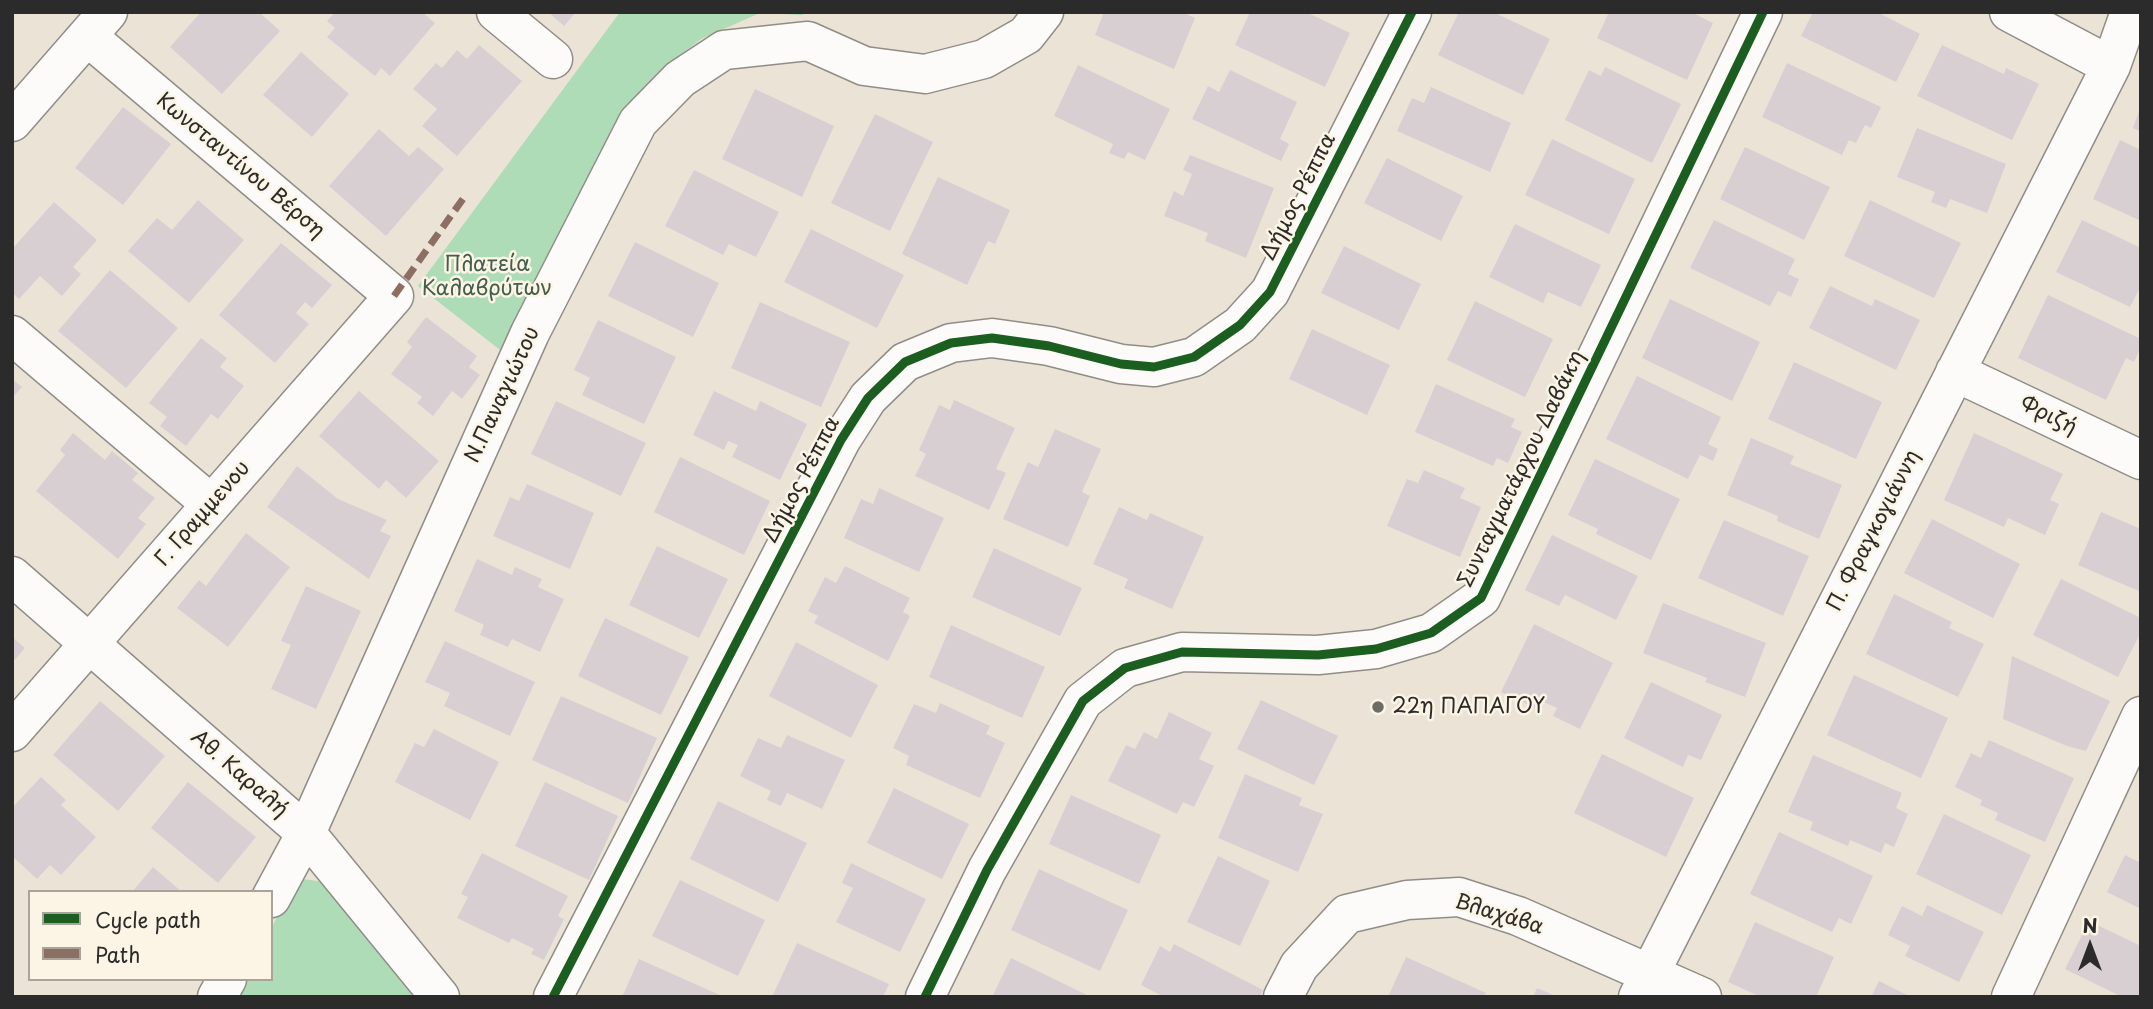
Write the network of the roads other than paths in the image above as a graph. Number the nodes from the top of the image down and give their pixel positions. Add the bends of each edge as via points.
1 (496, 12) edge
2 (1044, 12) edge
3 (1412, 12) edge
4 (1763, 12) edge
5 (2009, 12) edge
6 (2130, 12) edge
7 (98, 24) edge
8 (815, 27) edge
9 (553, 59) dead end
10 (2126, 59) edge
11 (12, 122) edge
12 (394, 296) joint
13 (12, 335) edge
14 (1955, 372) junction
15 (2141, 460) edge
16 (211, 504) junction
17 (12, 576) edge
18 (90, 643) junction
19 (2141, 716) edge
20 (12, 732) edge
21 (306, 833) junction
22 (273, 894) edge
23 (226, 981) edge
24 (1643, 985) edge
25 (218, 997) edge
26 (440, 997) edge
27 (553, 997) edge
28 (925, 997) edge
29 (1283, 997) edge
30 (1702, 997) edge
31 (2011, 997) edge

1 - 9 street
2 - 8 street, Ν.Παναγιώτου via 1027,35 984,59 925,74 864,66
3 - 27 street, Δήμος Ρέππα via 1270,292 1240,325 1194,357 1154,367 992,338 951,344 905,362 868,398 834,452
4 - 28 street, Συνταγματάρχου Δαβάκη via 1481,598 1431,633 1376,649 1318,655 1182,652 1125,667 1083,701 987,870
5 - 10 street
6 - 10 street, Π. Φραγκογιάννη
7 - 11 street, Κωνσταντίνου Βέρση
7 - 12 street, Κωνσταντίνου Βέρση
8 - 21 street, Ν.Παναγιώτου via 724,50 680,79 638,122 530,333
10 - 14 street, Π. Φραγκογιάννη
12 - 16 street, Γ. Γραμμενου
13 - 16 street
14 - 15 street, Φριζή
14 - 24 street, Π. Φραγκογιάννη
16 - 18 street, Γ. Γραμμενου
17 - 18 street, Αθ. Καραλή
18 - 20 street, Γ. Γραμμενου
18 - 21 street, Αθ. Καραλή
19 - 31 street
21 - 22 street, Ν.Παναγιώτου
21 - 26 street, Αθ. Καραλή
23 - 25 street
24 - 29 street, Βλαχάβα via 1518,916 1459,897 1407,900 1347,914 1299,966
24 - 30 street, Βλαχάβα

